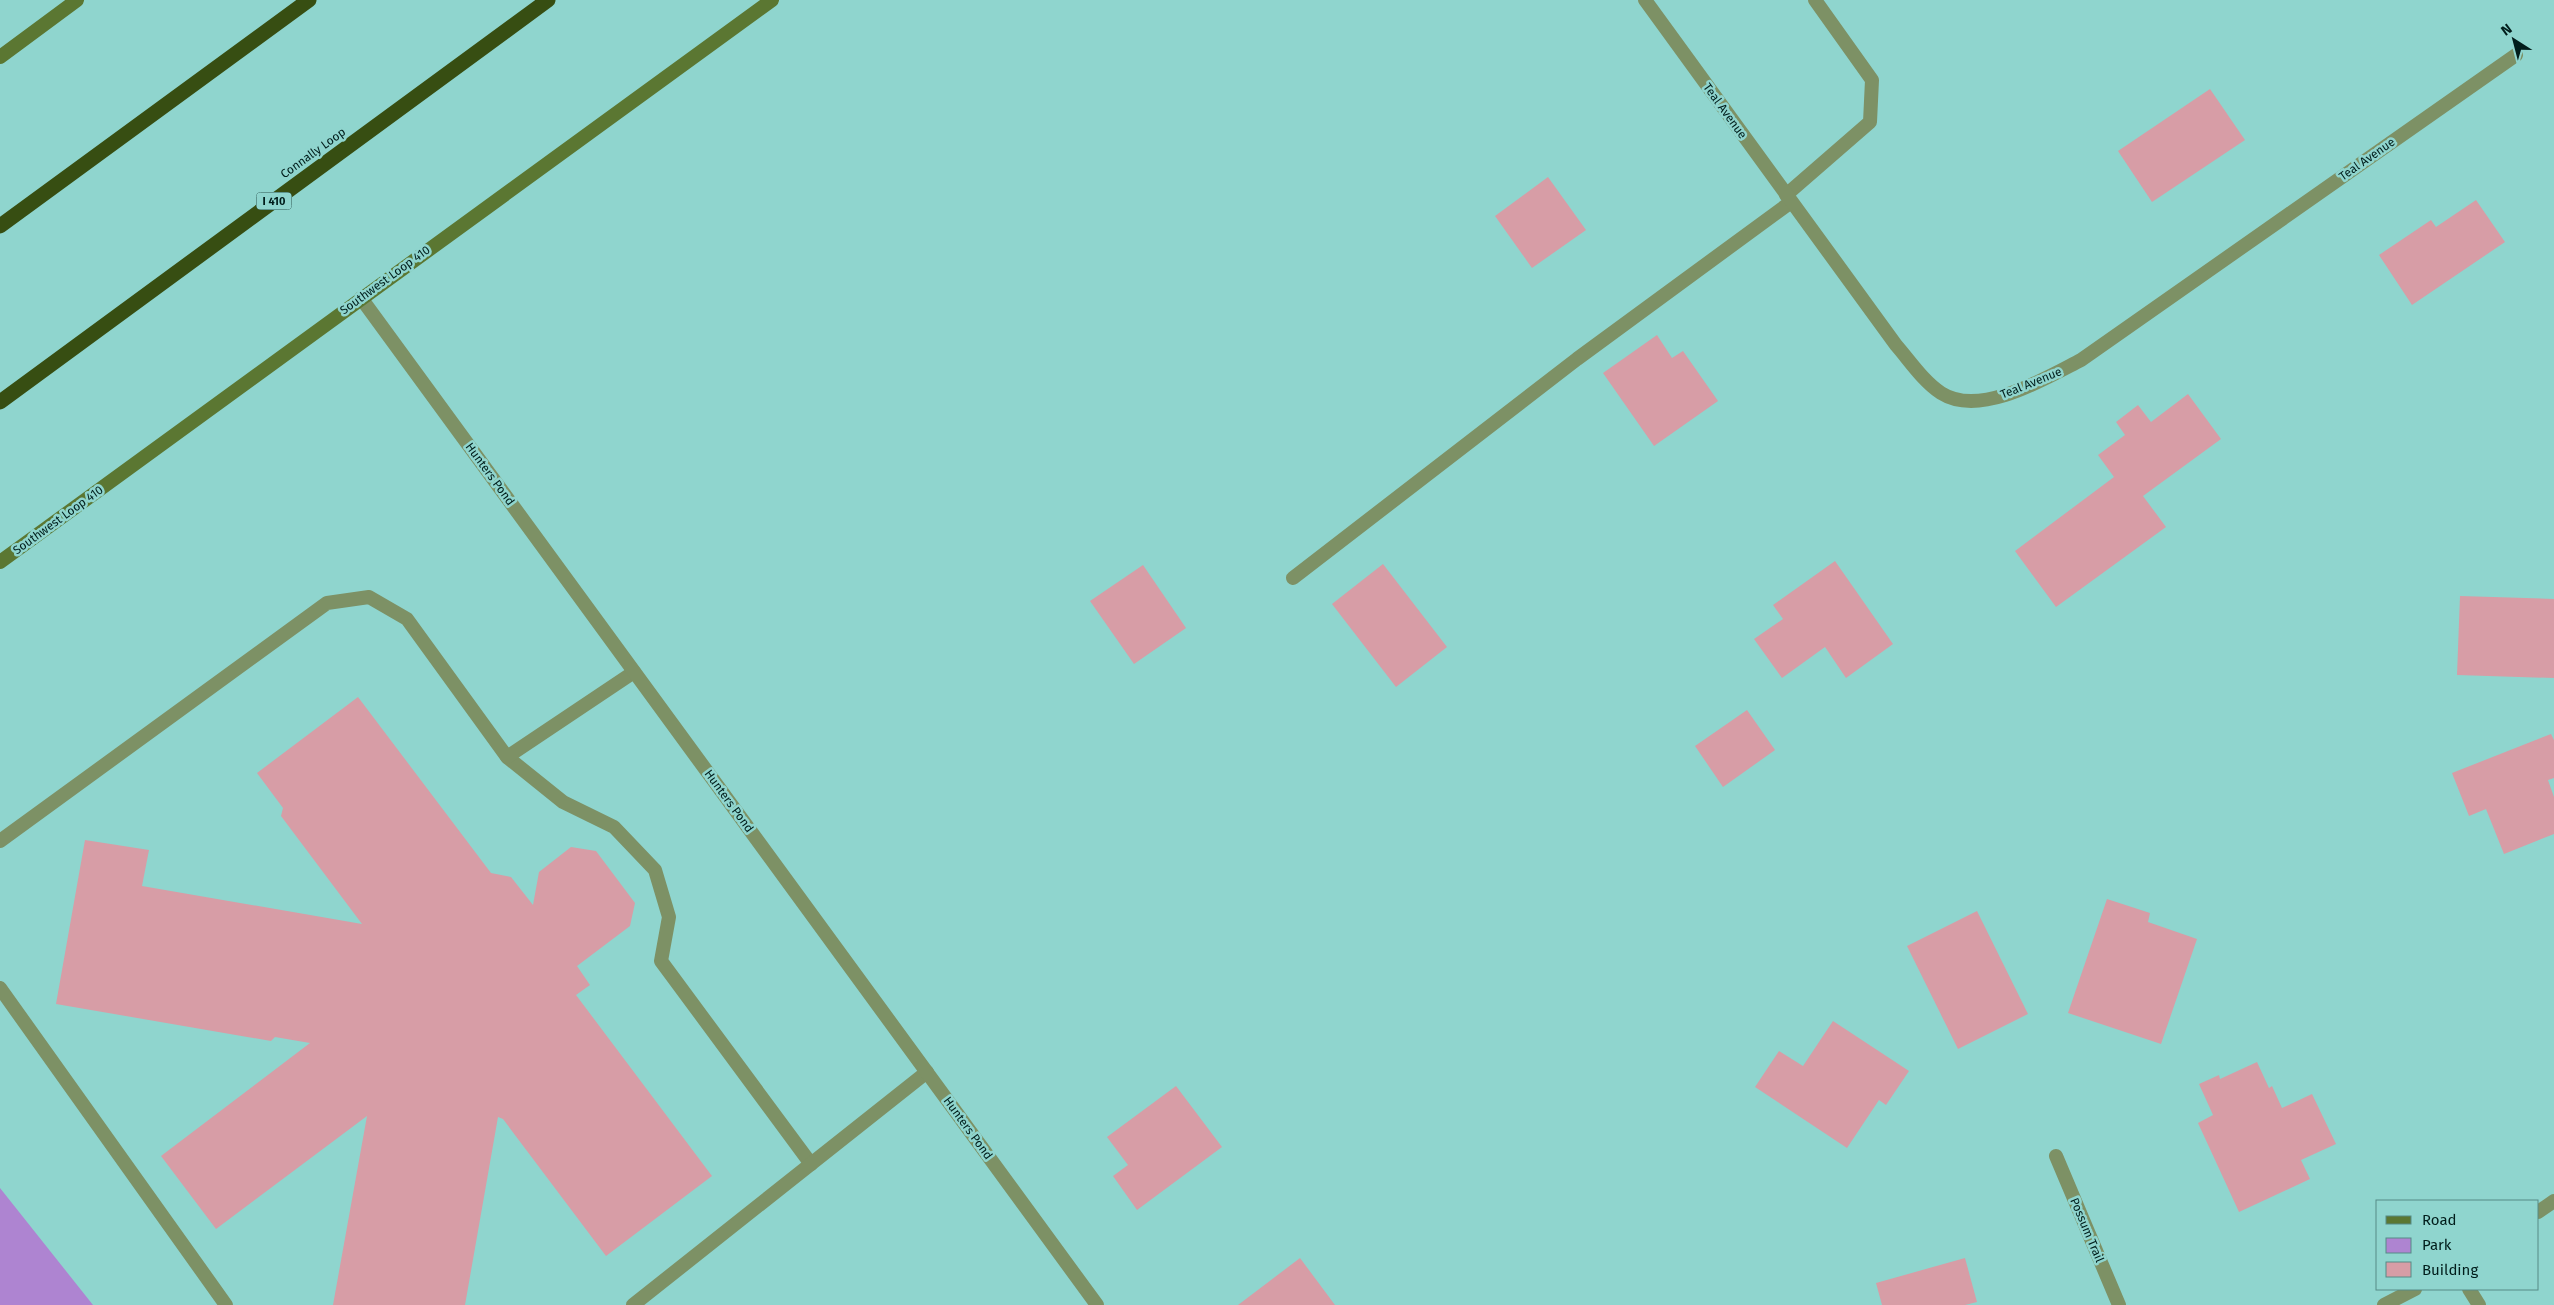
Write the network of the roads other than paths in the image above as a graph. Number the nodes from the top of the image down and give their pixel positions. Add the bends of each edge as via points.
1 (77, 0) edge
2 (309, 0) edge
3 (548, 0) edge
4 (772, 0) edge
5 (1645, 0) edge
6 (1815, 0) edge
7 (2516, 55) dead end
8 (0, 57) edge
9 (1789, 198) junction
10 (0, 226) edge
11 (360, 298) junction
12 (0, 402) edge
13 (0, 562) edge
14 (1293, 578) dead end
15 (634, 672) junction
16 (507, 757) junction
17 (0, 840) edge
18 (0, 988) edge
19 (927, 1072) junction
20 (2056, 1156) dead end
21 (811, 1164) junction
22 (2554, 1201) edge
23 (2539, 1211) edge
24 (2413, 1290) edge
25 (2470, 1290) edge
26 (226, 1305) edge
27 (633, 1305) edge
28 (1097, 1305) edge
29 (2119, 1305) edge
30 (2384, 1305) edge
31 (2479, 1305) edge

1 - 8 main road
2 - 10 highway
3 - 12 highway, Connally Loop / I 410
4 - 11 main road, Southwest Loop 410
5 - 9 street, Teal Avenue
6 - 9 street via 1872,80 1870,122
7 - 9 street, Teal Avenue via 2081,360 2043,380 1982,401 1962,400 1942,393 1922,376
9 - 14 street
11 - 13 main road, Southwest Loop 410
11 - 15 street, Hunters Pond
15 - 16 street
15 - 19 street, Hunters Pond
16 - 17 street via 407,618 369,597 327,603
16 - 21 street via 563,802 614,827 655,870 669,917 661,962
18 - 26 street
19 - 21 street
19 - 28 street, Hunters Pond
20 - 29 street, Possum Trail
21 - 27 street
22 - 23 street
24 - 30 street
25 - 31 street

